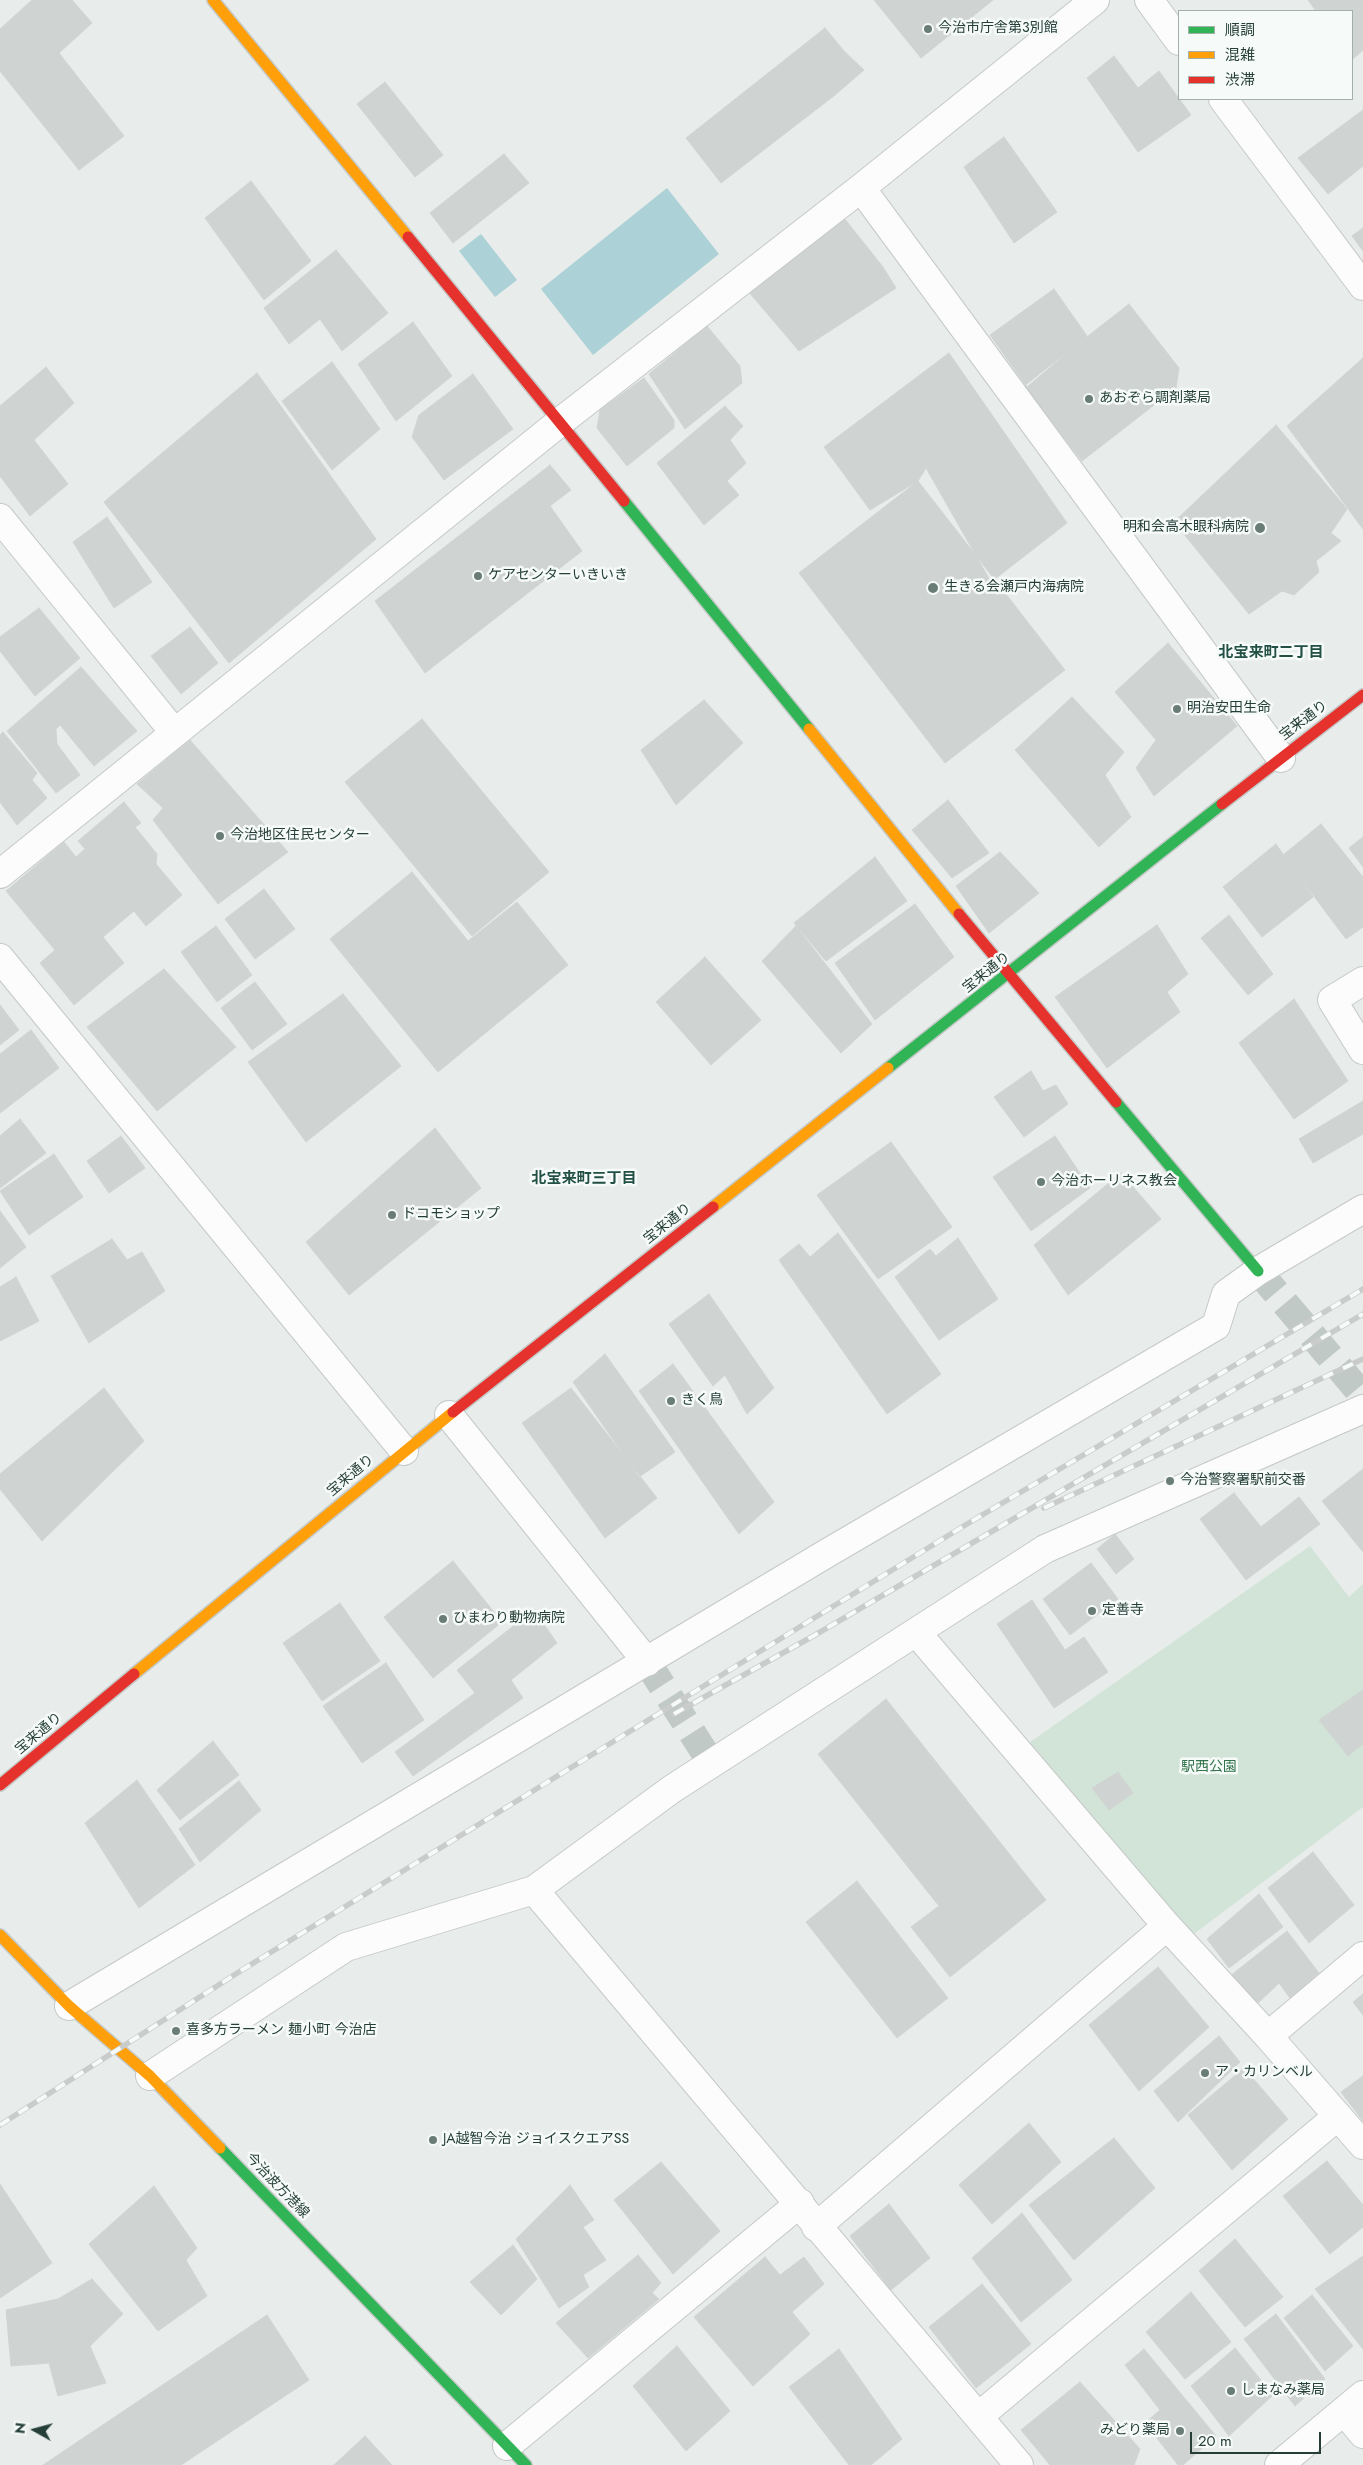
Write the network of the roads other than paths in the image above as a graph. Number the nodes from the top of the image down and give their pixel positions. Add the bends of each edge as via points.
1 (213, 0) edge
2 (1095, 0) edge
3 (1149, 0) edge
4 (1178, 40) edge
5 (1223, 100) edge
6 (861, 188) junction
7 (1363, 286) edge
8 (560, 422) junction
9 (0, 518) edge
10 (1363, 696) edge
11 (174, 732) junction
12 (1281, 758) junction
13 (0, 874) edge
14 (0, 958) edge
15 (1009, 975) junction
16 (1363, 981) edge
17 (1363, 1050) edge
18 (1363, 1209) edge
19 (1258, 1272) junction
20 (1363, 1409) edge
21 (449, 1416) junction
22 (404, 1451) junction
23 (916, 1632) junction
24 (647, 1662) junction
25 (0, 1785) edge
26 (534, 1890) junction
27 (1167, 1926) junction
28 (0, 1935) edge
29 (1363, 1956) edge
30 (70, 2006) junction
31 (1268, 2036) junction
32 (150, 2076) junction
33 (1338, 2116) junction
34 (1363, 2145) edge
35 (800, 2203) junction
36 (816, 2227) junction
37 (1354, 2403) edge
38 (979, 2416) junction
39 (1363, 2434) edge
40 (507, 2446) junction
41 (526, 2465) edge
42 (1019, 2465) edge
43 (1279, 2465) edge

1 - 8 street
2 - 6 street
3 - 4 street
5 - 7 street
6 - 8 street
6 - 12 street
8 - 11 street
8 - 15 street
9 - 11 street
10 - 12 street, 宝来通り
11 - 13 street
12 - 15 street, 宝来通り
14 - 22 street
15 - 19 street
15 - 21 street, 宝来通り
16 - 17 street via 1332,1000
18 - 19 street
19 - 24 street via 1226,1294 1216,1326
20 - 23 street via 1045,1549
21 - 22 street, 宝来通り
21 - 24 street
22 - 25 street, 宝来通り
23 - 26 street via 672,1789
23 - 27 street
24 - 30 street
26 - 32 street via 346,1948
26 - 35 street
27 - 31 street
27 - 36 street
28 - 30 street, 今治波方港線
29 - 31 street
30 - 32 street, 今治波方港線
31 - 33 street
32 - 40 street, 今治波方港線
33 - 34 street
33 - 38 street
35 - 36 street
35 - 40 street
36 - 38 street
37 - 39 street
37 - 43 street
38 - 42 street
40 - 41 street, 今治波方港線

